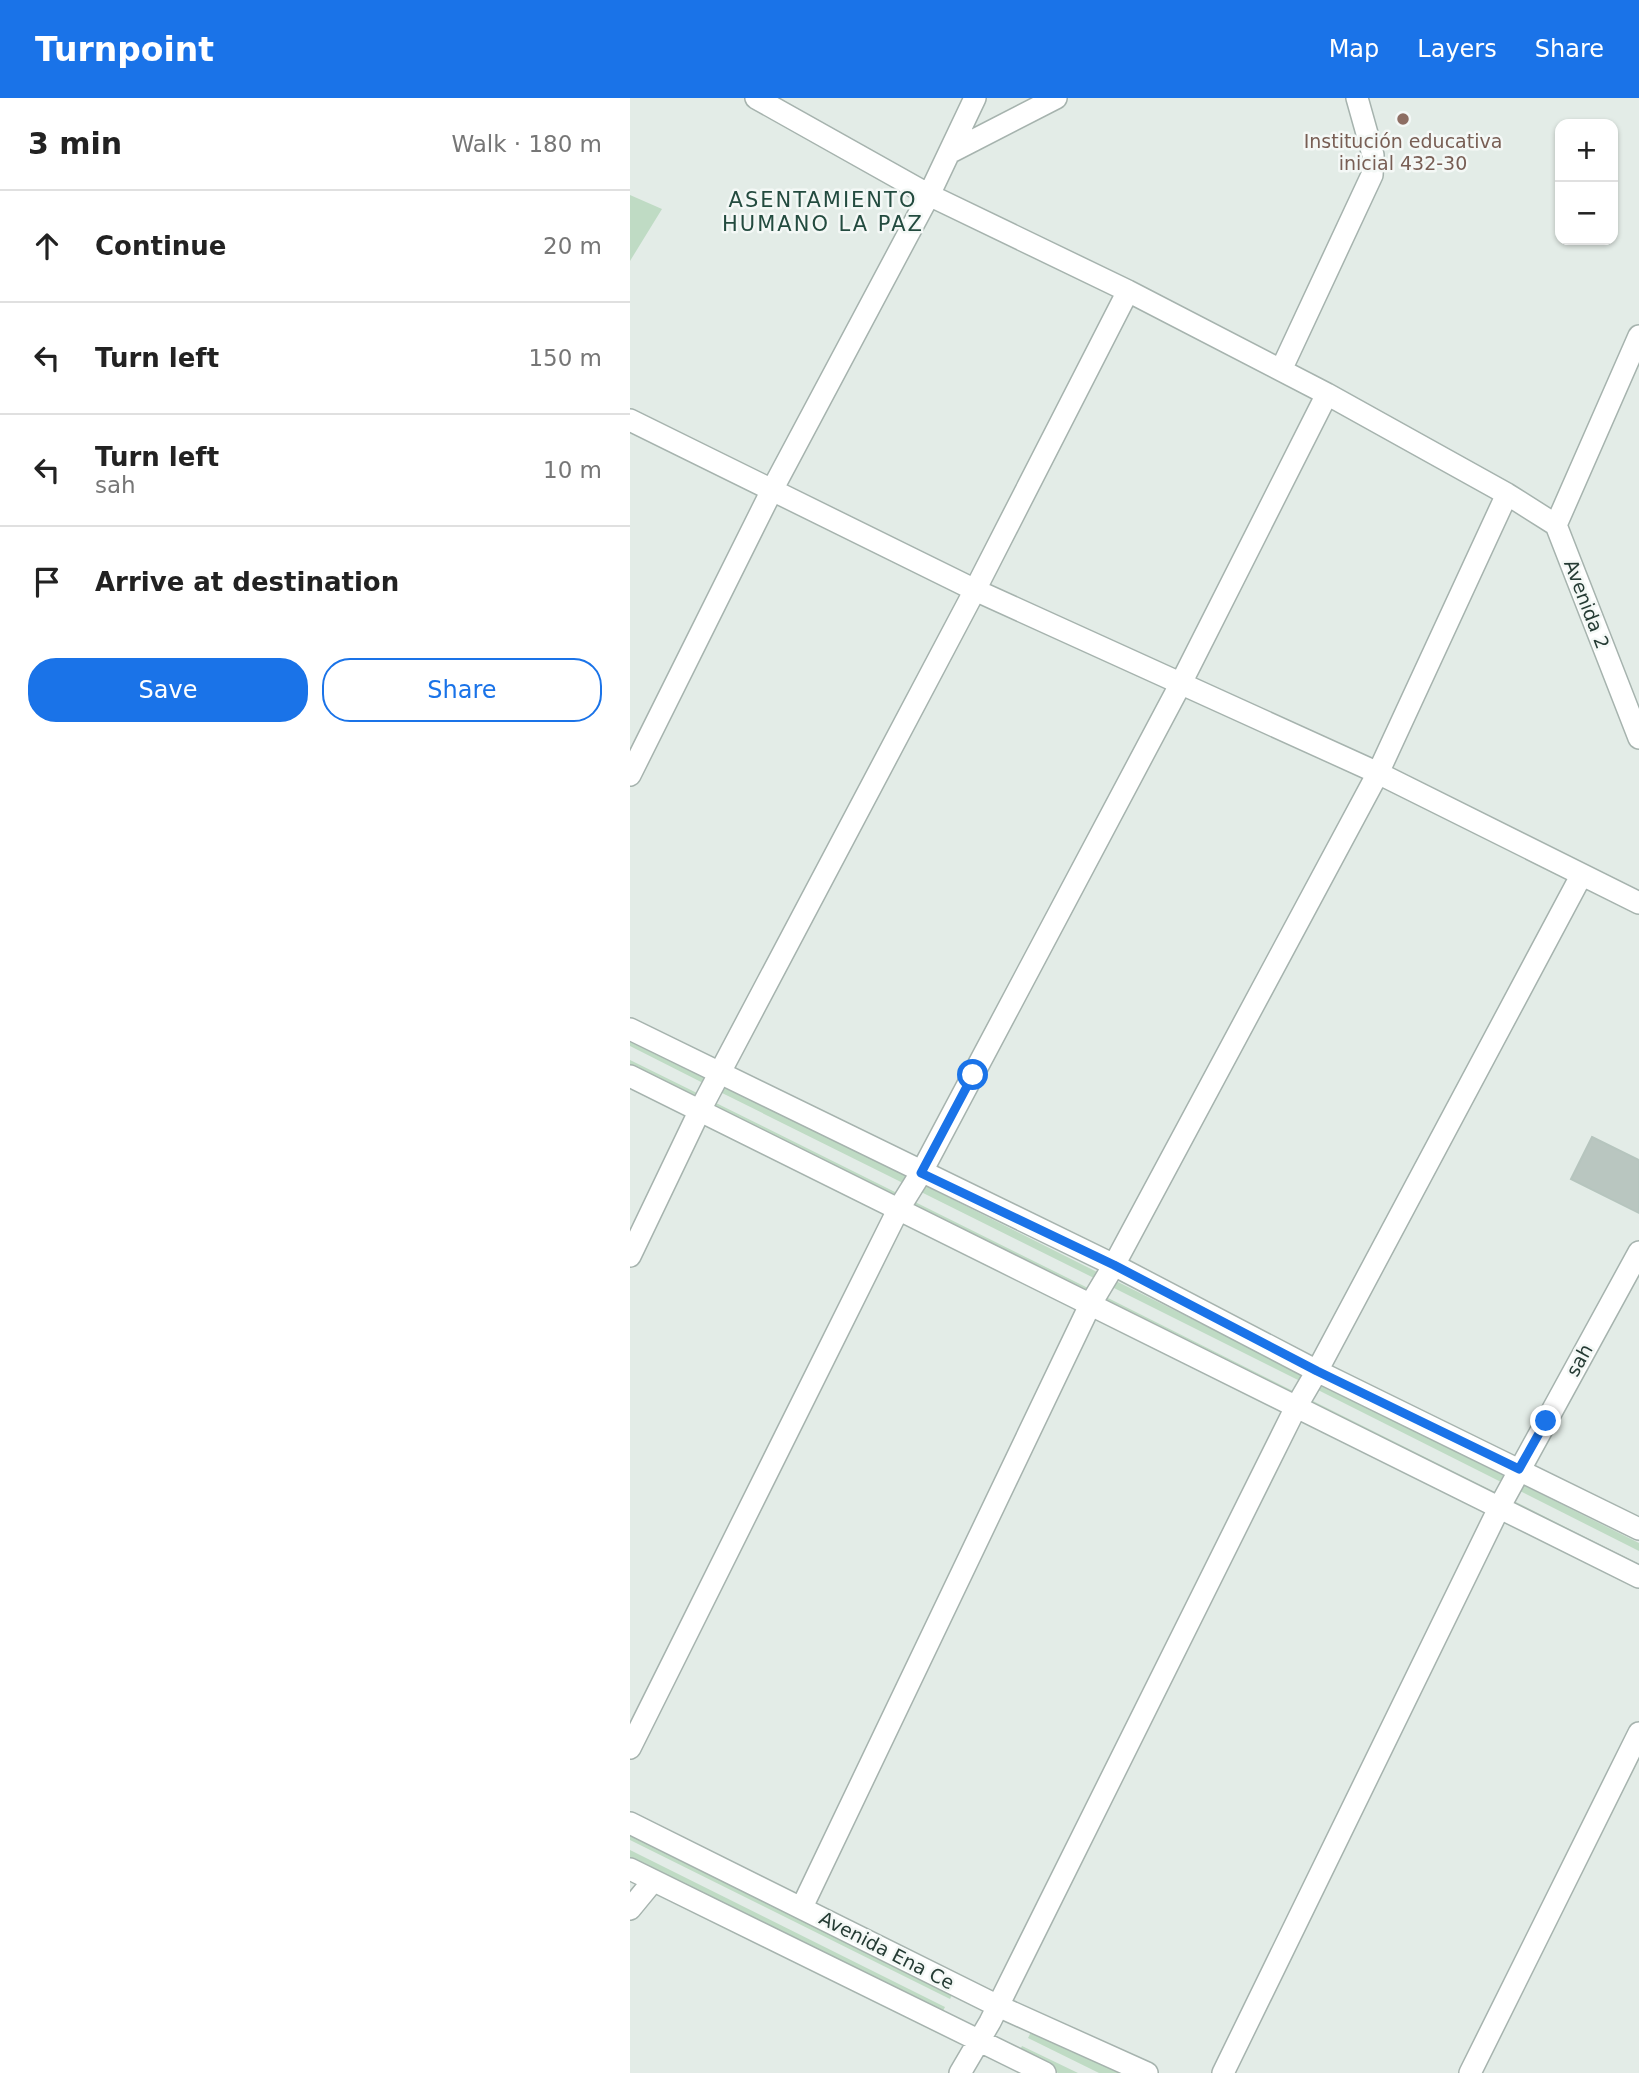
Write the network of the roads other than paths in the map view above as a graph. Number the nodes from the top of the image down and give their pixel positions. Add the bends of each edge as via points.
1 (756, 98) edge
2 (975, 98) edge
3 (1056, 98) edge
4 (1357, 98) edge
5 (949, 153) junction
6 (929, 195) junction
7 (1128, 291) junction
8 (1639, 336) edge
9 (1282, 370) junction
10 (1327, 394) junction
11 (630, 420) edge
12 (772, 490) junction
13 (1507, 494) junction
14 (1556, 525) junction
15 (975, 590) junction
16 (1181, 685) junction
17 (1639, 738) edge
18 (1378, 773) junction
19 (630, 775) edge
20 (1581, 876) junction
21 (1639, 903) edge
22 (630, 1029) edge
23 (721, 1072) junction
24 (630, 1076) edge
25 (699, 1112) junction
26 (921, 1173) junction
27 (898, 1210) junction
28 (1639, 1252) edge
29 (630, 1256) edge
30 (1114, 1265) junction
31 (1090, 1305) junction
32 (1317, 1371) junction
33 (1296, 1407) junction
34 (1519, 1469) junction
35 (1500, 1506) junction
36 (1639, 1529) edge
37 (1639, 1577) edge
38 (1639, 1733) edge
39 (630, 1748) edge
40 (630, 1823) edge
41 (630, 1869) edge
42 (653, 1881) junction
43 (802, 1907) junction
44 (630, 1909) edge
45 (998, 2006) junction
46 (980, 2041) junction
47 (960, 2073) edge
48 (1045, 2073) edge
49 (1147, 2073) edge
50 (1223, 2073) edge
51 (1470, 2073) edge

1 - 6 street
2 - 5 street
3 - 5 street
4 - 9 street via 1373,155 1372,175
5 - 6 street
6 - 7 street
6 - 12 street
7 - 9 street
7 - 15 street
8 - 14 street
9 - 10 street
10 - 13 street
10 - 16 street
11 - 12 street
12 - 15 street
12 - 19 street
13 - 14 street
13 - 18 street
14 - 17 street, Avenida 2
15 - 16 street
15 - 23 street
16 - 18 street
16 - 26 street
18 - 20 street
18 - 30 street
20 - 21 street
20 - 32 street
22 - 23 street
23 - 25 street
23 - 26 street
24 - 25 street
25 - 27 street
25 - 29 street
26 - 27 street
26 - 30 street
27 - 31 street
27 - 39 street
28 - 34 street, sah
30 - 31 street
30 - 32 street
31 - 33 street
31 - 43 street
32 - 33 street
32 - 34 street
33 - 35 street
33 - 45 street
34 - 35 street, sah
34 - 36 street
35 - 37 street
35 - 50 street, sah
38 - 51 street
40 - 43 street, Avenida Ena Ce
41 - 42 street, Avenida Ena Ce
42 - 44 street
42 - 46 street, Avenida Ena Ce
43 - 45 street, Avenida Ena Ce
45 - 46 street
45 - 49 street, Avenida Ena Ce
46 - 47 street
46 - 48 street, Avenida Ena Ce

